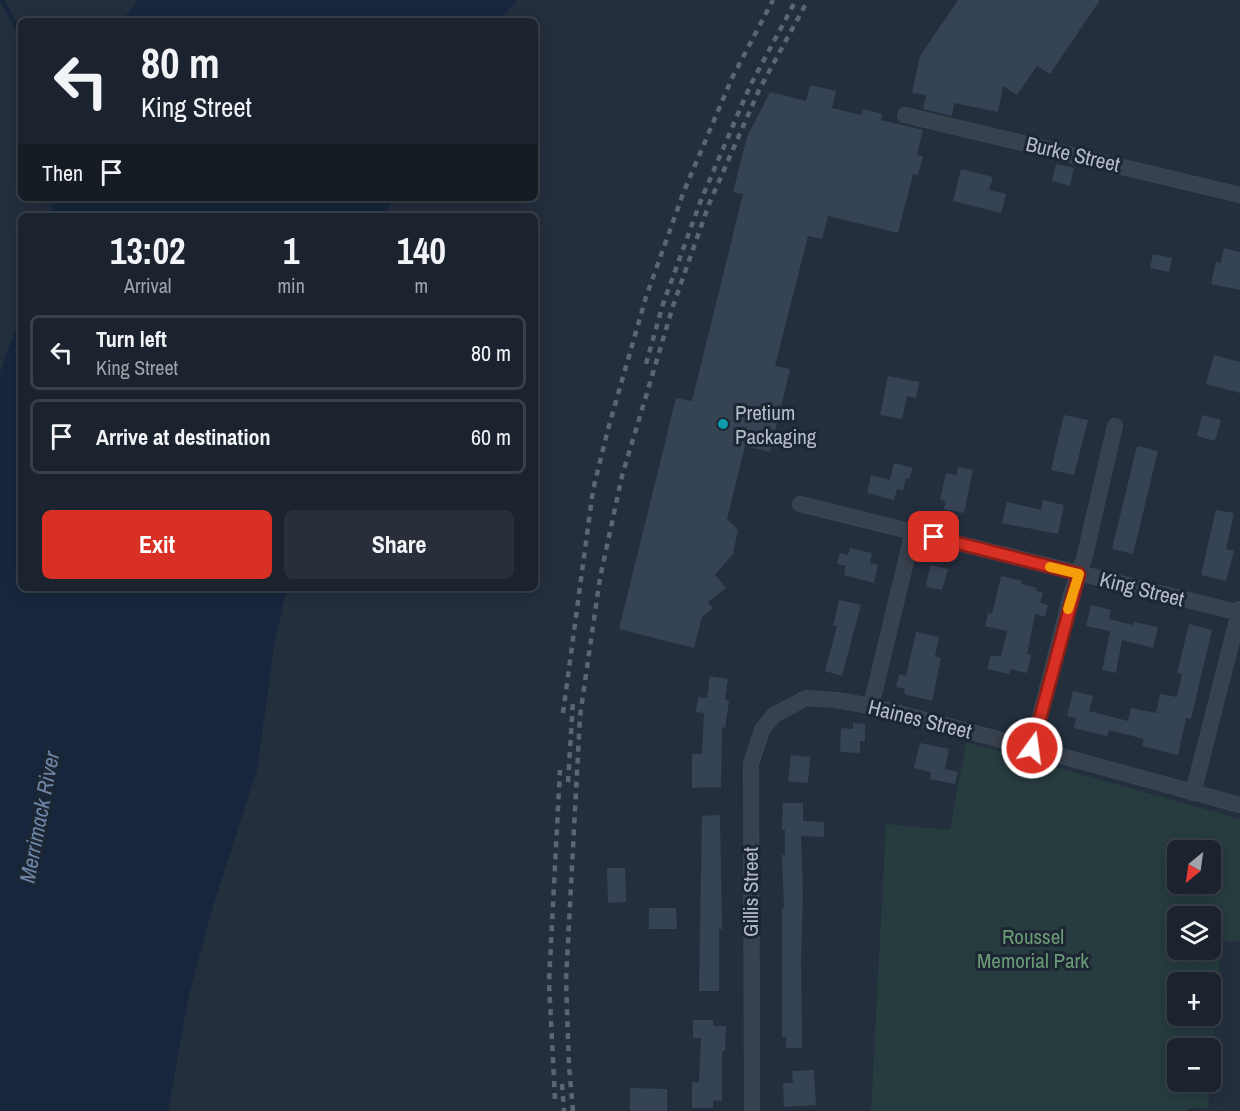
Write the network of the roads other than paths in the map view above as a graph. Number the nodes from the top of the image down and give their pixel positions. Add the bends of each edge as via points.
1 (905, 115) dead end
2 (1240, 195) edge
3 (1114, 426) dead end
4 (800, 504) dead end
5 (913, 532) junction
6 (1079, 574) junction
7 (1239, 612) edge
8 (806, 698) joint
9 (871, 706) junction
10 (1032, 748) junction
11 (1193, 793) junction
12 (1240, 805) edge
13 (752, 1111) edge

1 - 2 street, Burke Street
3 - 6 street
4 - 5 street, King Street
5 - 6 street, King Street
5 - 9 street
6 - 7 street, King Street
6 - 10 street
7 - 11 street
8 - 9 street, Haines Street
8 - 13 street, Gillis Street via 774,716 762,730 751,764
9 - 10 street, Haines Street
10 - 11 street, Haines Street
11 - 12 street, Haines Street

